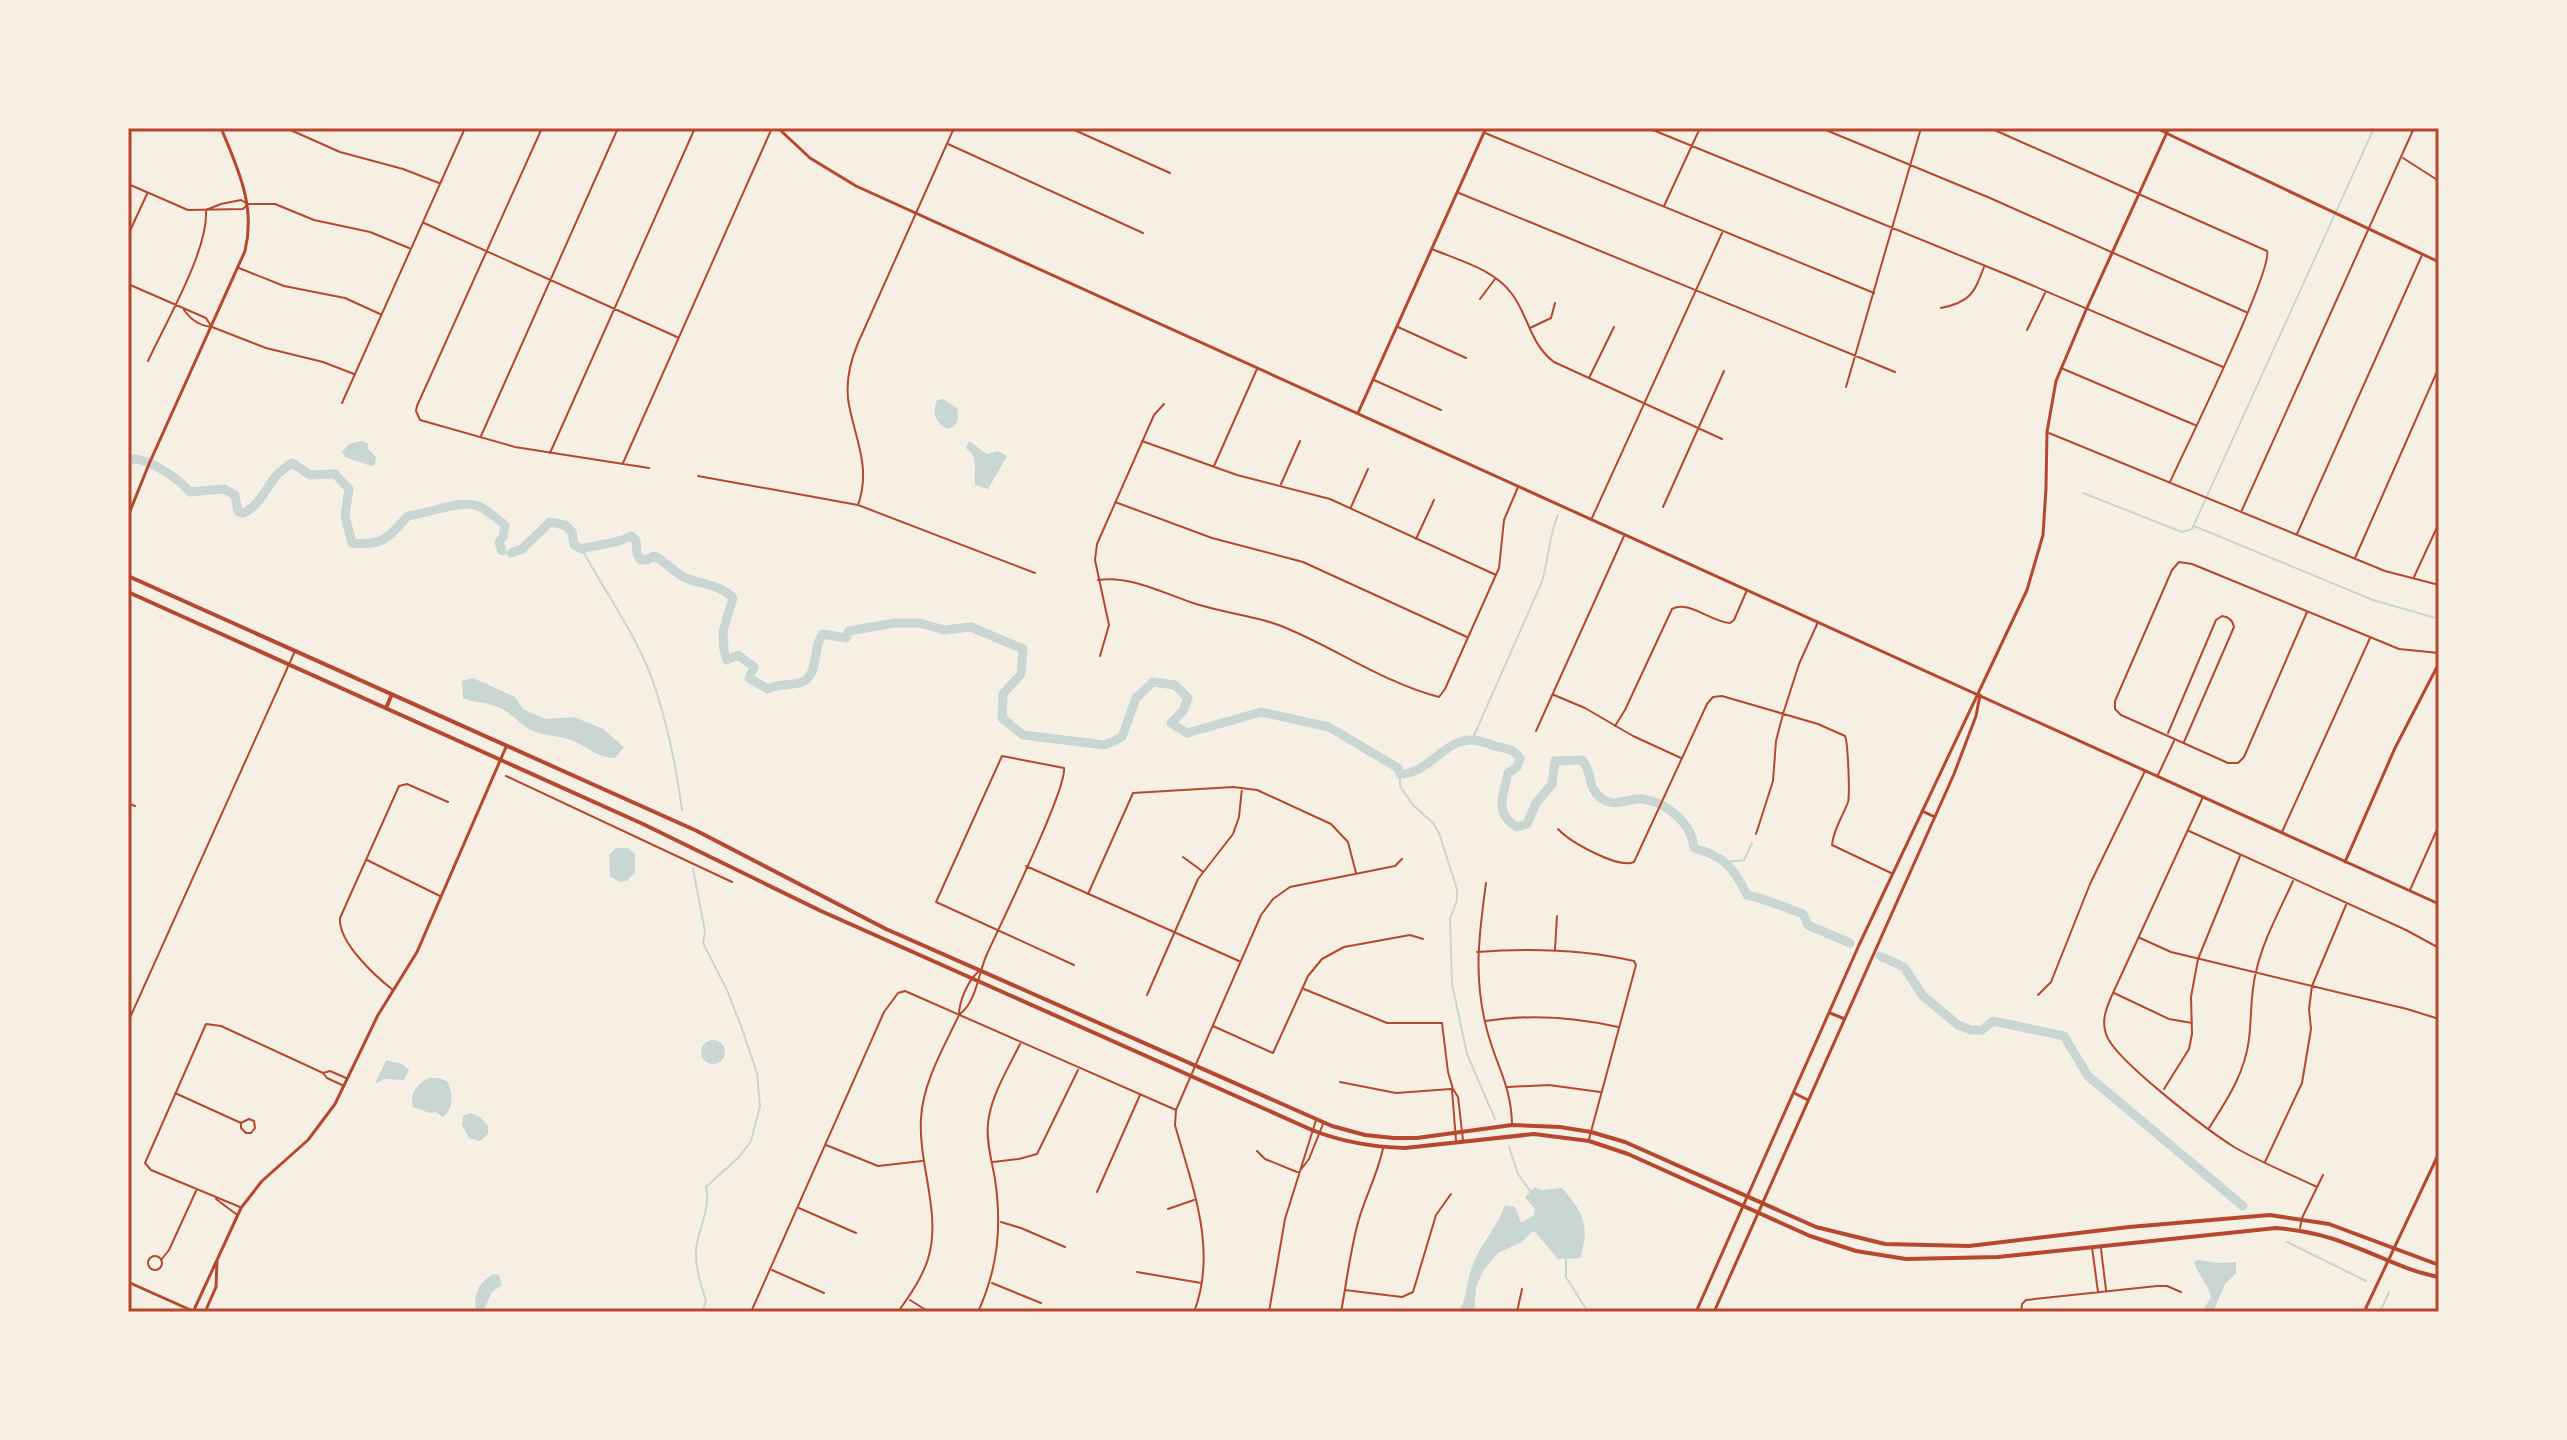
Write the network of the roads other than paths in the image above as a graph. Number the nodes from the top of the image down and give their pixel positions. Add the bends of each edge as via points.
1 (221, 128) edge
2 (286, 128) edge
3 (465, 128) edge
4 (542, 128) edge
5 (618, 128) edge
6 (695, 128) edge
7 (772, 128) edge
8 (778, 128) edge
9 (954, 128) edge
10 (1070, 128) edge
11 (1648, 128) edge
12 (1700, 128) edge
13 (1821, 128) edge
14 (1921, 128) edge
15 (1990, 128) edge
16 (2155, 128) edge
17 (2169, 128) edge
18 (2414, 128) edge
19 (1485, 130) edge
20 (2167, 134) junction
21 (947, 144) junction
22 (1692, 146) junction
23 (2401, 157) junction
24 (1910, 165) junction
25 (1170, 173) dead end
26 (2439, 181) edge
27 (440, 183) junction
28 (128, 184) edge
29 (1456, 192) junction
30 (147, 193) junction
31 (2138, 195) junction
32 (248, 204) junction
33 (1664, 207) junction
34 (206, 210) junction
35 (917, 214) junction
36 (423, 222) junction
37 (1892, 228) junction
38 (2369, 228) junction
39 (1723, 232) junction
40 (1143, 233) dead end
41 (128, 235) edge
42 (411, 249) junction
43 (1431, 249) junction
44 (487, 251) junction
45 (2112, 253) junction
46 (2423, 254) junction
47 (2439, 262) edge
48 (1985, 266) junction
49 (239, 268) junction
50 (1496, 278) junction
51 (550, 280) junction
52 (128, 284) edge
53 (1696, 291) junction
54 (2045, 292) junction
55 (1874, 293) junction
56 (1480, 299) dead end
57 (1555, 303) dead end
58 (174, 305) junction
59 (1941, 308) dead end
60 (614, 309) junction
61 (184, 310) junction
62 (2086, 310) junction
63 (2247, 313) junction
64 (382, 315) junction
65 (212, 327) junction
66 (1396, 327) junction
67 (1614, 327) dead end
68 (1529, 329) junction
69 (2027, 330) dead end
70 (678, 338) junction
71 (1855, 356) junction
72 (1466, 358) dead end
73 (148, 361) dead end
74 (2223, 367) junction
75 (2439, 367) edge
76 (2061, 368) junction
77 (1257, 369) junction
78 (1724, 371) dead end
79 (1895, 372) dead end
80 (355, 374) junction
81 (1589, 379) junction
82 (1373, 380) junction
83 (1846, 387) dead end
84 (342, 403) dead end
85 (1164, 404) dead end
86 (1644, 404) junction
87 (1441, 410) dead end
88 (1358, 414) junction
89 (2196, 426) junction
90 (1699, 428) junction
91 (2047, 432) junction
92 (480, 437) junction
93 (1722, 439) dead end
94 (1142, 441) junction
95 (1300, 441) dead end
96 (550, 454) junction
97 (622, 465) junction
98 (1214, 467) junction
99 (649, 468) dead end
100 (1368, 469) dead end
101 (698, 476) dead end
102 (2170, 482) junction
103 (1281, 485) junction
104 (1518, 487) junction
105 (1434, 500) dead end
106 (1115, 502) junction
107 (858, 505) junction
108 (1663, 507) dead end
109 (1351, 508) junction
110 (2241, 512) junction
111 (128, 516) edge
112 (1591, 520) junction
113 (2439, 523) edge
114 (1624, 535) junction
115 (2296, 535) junction
116 (1416, 540) junction
117 (2354, 559) junction
118 (1035, 573) dead end
119 (1496, 575) junction
120 (128, 576) edge
121 (2414, 578) junction
122 (1098, 580) junction
123 (2439, 585) edge
124 (1747, 590) junction
125 (128, 592) edge
126 (2307, 612) junction
127 (1818, 622) junction
128 (1468, 637) junction
129 (2370, 637) junction
130 (296, 651) junction
131 (2439, 653) edge
132 (1100, 656) dead end
133 (290, 663) junction
134 (2439, 663) edge
135 (392, 694) junction
136 (1553, 695) junction
137 (1980, 695) junction
138 (386, 708) junction
139 (1783, 714) junction
140 (1615, 726) junction
141 (1536, 731) dead end
142 (2167, 735) junction
143 (2175, 739) junction
144 (2184, 743) junction
145 (506, 746) junction
146 (1682, 758) junction
147 (500, 759) junction
148 (2145, 770) junction
149 (506, 776) dead end
150 (2158, 776) junction
151 (1243, 787) junction
152 (576, 793) junction
153 (2203, 796) junction
154 (448, 802) dead end
155 (128, 803) edge
156 (135, 806) dead end
157 (570, 806) junction
158 (1922, 811) junction
159 (1935, 817) junction
160 (2439, 825) edge
161 (1558, 829) dead end
162 (2188, 831) junction
163 (2282, 832) junction
164 (1756, 834) dead end
165 (2241, 855) junction
166 (1183, 857) dead end
167 (1402, 859) dead end
168 (366, 860) junction
169 (2345, 862) junction
170 (1026, 866) junction
171 (1203, 872) junction
172 (1356, 873) junction
173 (1892, 874) junction
174 (2294, 880) junction
175 (732, 882) dead end
176 (1486, 883) dead end
177 (2409, 891) junction
178 (1088, 894) junction
179 (441, 896) junction
180 (2346, 904) junction
181 (2439, 904) edge
182 (1557, 916) dead end
183 (997, 930) junction
184 (1174, 932) junction
185 (2139, 938) junction
186 (1423, 939) dead end
187 (2439, 948) edge
188 (1555, 950) junction
189 (1477, 952) junction
190 (2198, 959) junction
191 (1240, 962) junction
192 (1074, 965) dead end
193 (979, 971) junction
194 (2255, 974) junction
195 (971, 978) junction
196 (978, 981) junction
197 (2312, 986) junction
198 (1303, 988) junction
199 (393, 990) junction
200 (2113, 993) junction
201 (1147, 995) dead end
202 (2038, 995) dead end
203 (1830, 1013) junction
204 (959, 1015) junction
205 (1845, 1019) junction
206 (2439, 1019) edge
207 (1485, 1021) junction
208 (128, 1022) edge
209 (2192, 1023) junction
210 (1212, 1026) junction
211 (1619, 1027) junction
212 (1020, 1043) junction
213 (1194, 1066) junction
214 (1079, 1068) junction
215 (323, 1073) junction
216 (1189, 1076) junction
217 (347, 1079) junction
218 (1340, 1082) dead end
219 (344, 1086) junction
220 (1508, 1087) junction
221 (1453, 1089) junction
222 (2163, 1091) junction
223 (1601, 1092) junction
224 (174, 1093) junction
225 (1794, 1093) junction
226 (1140, 1094) junction
227 (1808, 1100) junction
228 (1176, 1110) junction
229 (1316, 1120) junction
230 (241, 1123) dead end
231 (1324, 1123) junction
232 (1512, 1125) junction
233 (2209, 1128) junction
234 (1312, 1130) junction
235 (1462, 1132) junction
236 (1591, 1132) junction
237 (1320, 1133) junction
238 (1455, 1133) junction
239 (1589, 1141) junction
240 (1463, 1142) junction
241 (1456, 1143) junction
242 (826, 1145) junction
243 (1383, 1147) junction
244 (1257, 1151) dead end
245 (2439, 1153) edge
246 (923, 1161) junction
247 (992, 1162) junction
248 (2265, 1162) junction
249 (1674, 1164) junction
250 (1298, 1173) junction
251 (1670, 1173) junction
252 (2323, 1175) dead end
253 (2317, 1187) junction
254 (196, 1190) junction
255 (1097, 1192) dead end
256 (1451, 1194) dead end
257 (1748, 1197) junction
258 (215, 1198) junction
259 (1196, 1200) junction
260 (1762, 1203) junction
261 (1744, 1206) junction
262 (798, 1207) junction
263 (241, 1208) junction
264 (1168, 1209) dead end
265 (1757, 1213) junction
266 (237, 1215) junction
267 (2302, 1218) junction
268 (999, 1222) junction
269 (2299, 1230) junction
270 (856, 1233) dead end
271 (2101, 1245) junction
272 (1956, 1246) junction
273 (2091, 1246) junction
274 (1065, 1247) dead end
275 (2393, 1249) junction
276 (218, 1257) junction
277 (1957, 1259) junction
278 (161, 1260) dead end
279 (2388, 1261) junction
280 (2439, 1265) edge
281 (771, 1270) junction
282 (1137, 1272) dead end
283 (2439, 1277) edge
284 (128, 1282) edge
285 (991, 1283) junction
286 (1202, 1283) junction
287 (1522, 1289) dead end
288 (1345, 1290) junction
289 (2098, 1292) junction
290 (2106, 1292) junction
291 (2181, 1292) dead end
292 (824, 1293) dead end
293 (908, 1298) junction
294 (1041, 1303) dead end
295 (194, 1312) edge
296 (205, 1312) edge
297 (751, 1312) edge
298 (898, 1312) edge
299 (929, 1312) edge
300 (978, 1312) edge
301 (1194, 1312) edge
302 (1269, 1312) edge
303 (1341, 1312) edge
304 (1517, 1312) edge
305 (1696, 1312) edge
306 (1714, 1312) edge
307 (2021, 1312) edge
308 (2364, 1312) edge

1 - 32 main road
2 - 27 street via 340,152
3 - 27 street
4 - 44 street
5 - 51 street
6 - 60 street
7 - 70 street
8 - 35 main road via 828,170
9 - 21 street
10 - 25 street
11 - 22 street
12 - 22 street
13 - 24 street
14 - 24 street
15 - 31 street
16 - 20 street
17 - 20 main road
18 - 23 street
19 - 29 main road
19 - 33 street
20 - 31 main road
20 - 38 main road
21 - 35 street
21 - 40 street
22 - 33 street
22 - 37 street
23 - 26 street
23 - 38 street
24 - 37 street
24 - 45 street
27 - 36 street
28 - 30 street
29 - 43 main road
29 - 53 street
30 - 34 street via 180,207
30 - 41 street
31 - 45 main road
31 - 63 street via 2267,251
32 - 34 street via 243,209
32 - 34 street via 241,200
32 - 42 street via 275,204
32 - 49 main road via 248,239
33 - 39 street
34 - 58 street via 205,237
35 - 77 main road
35 - 107 street via 850,367 849,405 864,464
36 - 42 street
36 - 44 street
37 - 48 street
37 - 55 street
38 - 46 main road
38 - 110 street
39 - 53 street
39 - 55 street
42 - 64 street
43 - 50 street
43 - 66 main road
44 - 51 street
44 - 92 street via 417,406 420,420
45 - 62 main road
45 - 63 street
46 - 47 main road
46 - 115 street
48 - 54 street
48 - 59 street via 1971,295
49 - 64 street via 284,286 345,298
49 - 65 main road
50 - 56 street
50 - 68 street via 1512,293
51 - 60 street
51 - 92 street
52 - 58 street
53 - 71 street
53 - 86 street
54 - 62 street
54 - 69 street
55 - 71 street
57 - 68 street via 1551,318
58 - 61 street
58 - 73 street
60 - 70 street
60 - 96 street
61 - 65 street via 197,323
61 - 65 street via 206,318
62 - 74 street
62 - 76 main road
63 - 74 street
64 - 80 street
65 - 80 street
65 - 111 main road
66 - 72 street
66 - 82 main road
67 - 81 street
68 - 81 street via 1545,356
70 - 97 street
71 - 79 street
71 - 83 street
74 - 89 street
75 - 117 street
76 - 89 street
76 - 91 main road
77 - 88 main road
77 - 98 street
78 - 90 street
80 - 84 street
81 - 86 street
82 - 87 street
82 - 88 main road
85 - 94 street
86 - 90 street
86 - 112 street
88 - 104 main road
89 - 102 street
90 - 93 street
90 - 108 street
91 - 102 street
91 - 137 main road via 2039,551
92 - 96 street
94 - 98 street
94 - 106 street
95 - 103 street
96 - 97 street
97 - 99 street
98 - 103 street
100 - 109 street
101 - 107 street
102 - 110 street
103 - 109 street
104 - 112 main road
104 - 119 street via 1504,520
105 - 116 street
106 - 122 street via 1097,544
106 - 128 street via 1212,538 1303,562
107 - 118 street
109 - 116 street
110 - 115 street
112 - 114 main road
113 - 121 street
114 - 124 main road
114 - 136 street
115 - 117 street
116 - 119 street
117 - 121 street
119 - 128 street
120 - 130 main road
121 - 123 street
122 - 128 street via 1128,581 1277,624 1439,697
122 - 132 street via 1109,625
124 - 127 main road
124 - 140 street via 1730,623 1682,606 1669,613
125 - 133 main road
126 - 129 street
126 - 142 street via 2179,562 2115,701 2121,715
126 - 144 street via 2244,757 2228,763
127 - 137 main road
127 - 139 street
129 - 131 street via 2399,649
129 - 163 street
130 - 133 street
130 - 135 main road
133 - 138 main road
133 - 208 street
134 - 169 main road
135 - 138 main road
135 - 145 main road
136 - 140 street
136 - 141 street
137 - 148 main road
137 - 158 main road via 1967,712
137 - 159 main road
138 - 147 main road
139 - 146 street via 1713,697
139 - 164 street via 1773,781
139 - 173 street via 1847,739 1850,794 1832,845
140 - 146 street
142 - 143 street
142 - 144 street via 2216,620 2227,617 2234,627
143 - 144 street
143 - 150 street
145 - 147 main road
145 - 193 main road via 697,831
146 - 161 street via 1631,865 1572,841
147 - 152 main road
147 - 179 main road
148 - 150 main road
148 - 202 street via 2086,893 2051,982
149 - 157 street
150 - 153 main road
151 - 171 street via 1233,834
151 - 172 street via 1331,824 1348,842
151 - 178 street via 1133,793
152 - 157 street
152 - 195 main road
153 - 162 street
153 - 163 main road
154 - 168 street via 405,784 398,787
155 - 156 street
157 - 175 street
158 - 159 main road
158 - 173 main road
159 - 205 main road
160 - 177 street
162 - 165 street
162 - 185 street
163 - 169 main road
165 - 174 street
165 - 190 street
166 - 171 street
167 - 172 street via 1395,866
168 - 179 street
168 - 199 street via 340,927 373,974
169 - 177 main road
170 - 178 street
170 - 183 street
170 - 183 street via 1063,782 1064,768 1002,756 936,902
171 - 184 street
172 - 191 street via 1301,884 1278,895 1261,915
173 - 203 main road
174 - 180 street
174 - 194 street
176 - 189 street
177 - 181 main road
178 - 184 street
179 - 199 main road via 417,952
180 - 187 street
180 - 197 street
182 - 188 street
183 - 192 street
183 - 193 street
184 - 191 street
184 - 201 street
185 - 190 street
185 - 200 street
186 - 198 street via 1410,935 1336,950 1315,966
188 - 189 street
188 - 211 street via 1634,961
189 - 207 street
190 - 194 street
190 - 209 street
191 - 210 street
193 - 195 street
193 - 196 street
193 - 213 main road
194 - 197 street
194 - 233 street via 2244,1065
195 - 196 main road
195 - 204 street
196 - 204 street
196 - 216 main road
197 - 206 street
197 - 248 street via 2302,1083
198 - 210 street via 1273,1053
198 - 221 street via 1387,1023 1442,1023
199 - 217 main road
200 - 209 street via 2169,1019
200 - 222 street via 2104,1017 2108,1039
203 - 205 main road
203 - 225 main road
204 - 212 street
204 - 242 street via 905,991 898,993 884,1012
204 - 246 street via 927,1087 921,1115
205 - 227 main road
207 - 211 street via 1550,1017
207 - 220 street
209 - 222 street via 2187,1053
210 - 213 street
211 - 223 street
212 - 214 street
212 - 247 street via 990,1110
213 - 216 street
213 - 229 main road
214 - 226 street
214 - 247 street via 1037,1154
215 - 217 street
215 - 219 street
215 - 224 street via 210,1023
216 - 228 street
216 - 234 main road
217 - 219 main road
218 - 221 street via 1396,1093
219 - 263 main road via 317,1130
220 - 223 street via 1549,1085
220 - 232 street
221 - 235 street
221 - 238 street
222 - 233 street
223 - 236 street
224 - 230 street
224 - 254 street via 146,1165
225 - 227 main road
225 - 257 main road
226 - 228 street
226 - 255 street
227 - 260 main road
228 - 259 street via 1175,1125
229 - 231 main road
229 - 234 street
231 - 237 street
231 - 238 main road via 1380,1137
232 - 235 main road
232 - 236 main road
233 - 248 street
234 - 237 main road
234 - 250 street
235 - 238 main road
235 - 240 street
236 - 239 street
236 - 249 main road
237 - 243 main road
237 - 250 street
238 - 241 street
239 - 240 main road via 1534,1134
239 - 251 main road
240 - 241 main road
241 - 243 main road
242 - 246 street via 878,1166
242 - 262 street
243 - 288 street via 1356,1230
244 - 250 street
245 - 275 main road
246 - 293 street via 931,1246
247 - 268 street
248 - 253 street
249 - 251 main road
249 - 257 main road
250 - 302 street
251 - 261 main road
252 - 253 street
253 - 267 street
254 - 258 street
254 - 278 street
256 - 288 street via 1436,1215 1413,1292 1402,1297
257 - 260 main road
257 - 261 main road
258 - 263 street
258 - 266 street
259 - 264 street
259 - 286 street via 1204,1245
260 - 265 main road
260 - 272 main road via 1856,1239
261 - 265 main road
261 - 305 main road
262 - 270 street
262 - 281 street
263 - 266 main road
265 - 277 main road via 1856,1251 1906,1259
265 - 306 main road
266 - 276 main road
267 - 269 street
267 - 272 main road via 2235,1217
267 - 275 main road
268 - 274 street
268 - 285 street
269 - 271 main road via 2263,1228
269 - 279 main road
271 - 273 main road
271 - 290 street
272 - 277 main road
273 - 277 main road
273 - 289 street
275 - 279 main road
275 - 280 main road
276 - 295 main road
276 - 296 main road via 216,1287
279 - 283 main road
279 - 308 main road
281 - 292 street
281 - 297 street
282 - 286 street
284 - 295 main road
285 - 294 street
285 - 300 street
286 - 301 street
287 - 304 street
288 - 303 street
289 - 290 street
289 - 307 street via 2026,1300
290 - 291 street via 2167,1286
293 - 298 street
293 - 299 street

